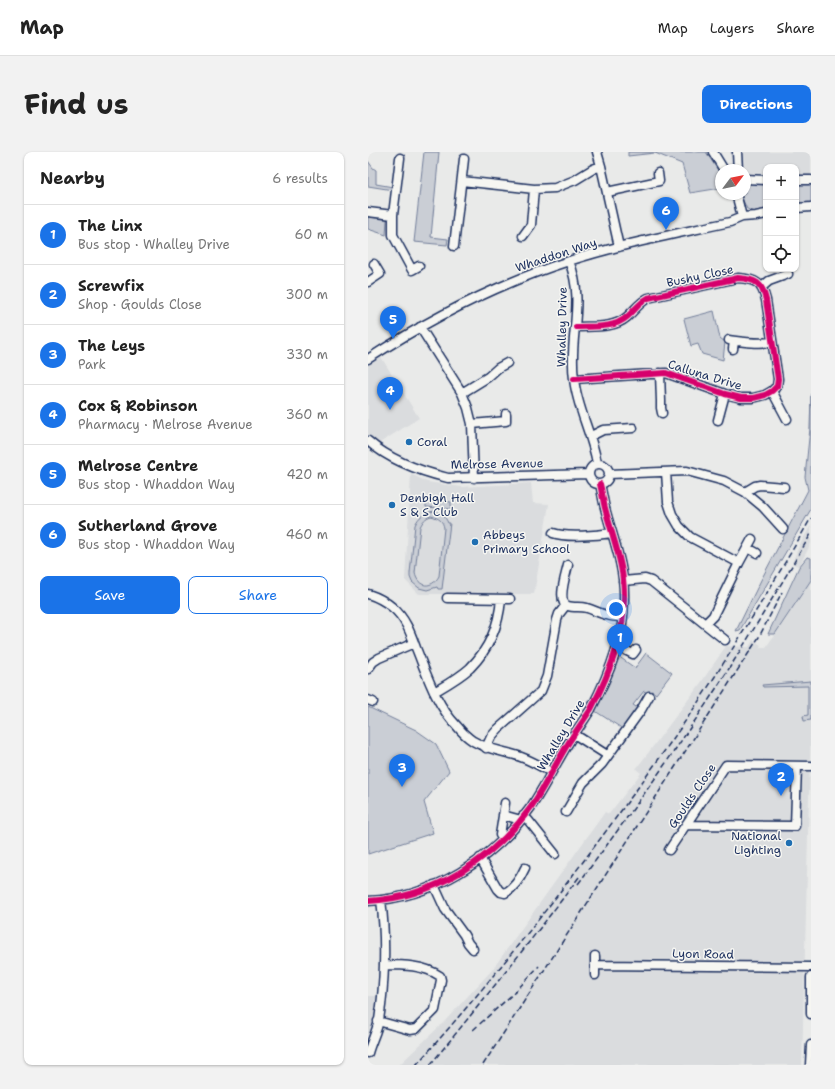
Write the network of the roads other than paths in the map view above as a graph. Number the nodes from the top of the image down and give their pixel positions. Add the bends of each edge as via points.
1 (597, 152) edge
2 (713, 152) edge
3 (737, 152) edge
4 (400, 158) dead end
5 (464, 159) dead end
6 (720, 164) edge
7 (738, 164) edge
8 (602, 166) junction
9 (658, 173) dead end
10 (751, 179) edge
11 (763, 180) edge
12 (799, 180) edge
13 (811, 180) edge
14 (462, 181) junction
15 (534, 189) junction
16 (607, 192) junction
17 (738, 200) edge
18 (811, 207) edge
19 (799, 208) edge
20 (368, 212) edge
21 (393, 215) junction
22 (763, 215) edge
23 (742, 217) junction
24 (523, 236) dead end
25 (454, 246) dead end
26 (619, 248) junction
27 (569, 261) junction
28 (374, 264) dead end
29 (420, 266) dead end
30 (784, 277) dead end
31 (368, 282) edge
32 (762, 287) junction
33 (420, 327) junction
34 (576, 327) junction
35 (772, 342) junction
36 (732, 343) dead end
37 (368, 359) edge
38 (507, 363) dead end
39 (660, 373) junction
40 (574, 379) junction
41 (772, 391) junction
42 (462, 393) junction
43 (725, 394) junction
44 (506, 414) dead end
45 (662, 414) dead end
46 (786, 414) dead end
47 (718, 420) dead end
48 (472, 424) junction
49 (633, 428) dead end
50 (591, 436) junction
51 (368, 441) edge
52 (598, 463) junction
53 (666, 472) junction
54 (588, 474) junction
55 (609, 474) junction
56 (474, 478) junction
57 (600, 484) junction
58 (784, 487) dead end
59 (746, 492) junction
60 (783, 529) dead end
61 (553, 533) dead end
62 (612, 533) junction
63 (752, 539) dead end
64 (748, 548) junction
65 (757, 553) dead end
66 (739, 563) junction
67 (568, 565) dead end
68 (623, 581) junction
69 (368, 594) edge
70 (447, 598) dead end
71 (501, 599) junction
72 (510, 599) dead end
73 (566, 605) junction
74 (622, 617) junction
75 (706, 624) junction
76 (725, 640) dead end
77 (414, 643) junction
78 (617, 646) junction
79 (636, 650) dead end
80 (368, 669) edge
81 (434, 692) junction
82 (649, 696) dead end
83 (574, 734) junction
84 (486, 748) junction
85 (607, 755) junction
86 (797, 766) junction
87 (811, 766) edge
88 (551, 772) junction
89 (505, 804) dead end
90 (566, 813) dead end
91 (503, 816) junction
92 (522, 818) junction
93 (686, 825) junction
94 (503, 839) junction
95 (669, 850) dead end
96 (555, 854) dead end
97 (480, 858) junction
98 (525, 868) dead end
99 (434, 885) junction
100 (368, 900) edge
101 (381, 900) junction
102 (473, 949) dead end
103 (595, 956) dead end
104 (384, 965) junction
105 (595, 965) junction
106 (811, 967) edge
107 (595, 975) dead end
108 (811, 977) edge
109 (811, 1014) edge
110 (378, 1021) junction
111 (811, 1045) edge
112 (368, 1053) edge
113 (810, 1065) edge

1 - 8 street
2 - 6 street
3 - 7 street
4 - 21 street
5 - 14 street
8 - 15 street via 555,188
8 - 16 street
9 - 16 street via 659,180
10 - 11 street
12 - 13 street
14 - 15 street
14 - 25 street
15 - 24 street via 531,225
16 - 26 street
17 - 23 street
18 - 19 street
20 - 21 street
21 - 29 street via 393,235 396,241 412,270
22 - 23 street, Whaddon Way
23 - 26 street, Whaddon Way
26 - 27 street, Whaddon Way
27 - 33 street, Whaddon Way via 498,288
27 - 34 street, Whalley Drive via 576,286
28 - 31 street via 380,274
30 - 32 street via 768,281
32 - 34 street, Bushy Close via 747,278 738,278 648,298 616,323
32 - 35 street
33 - 37 street, Whaddon Way
33 - 42 street
34 - 40 street, Whalley Drive via 572,360
35 - 36 street
35 - 41 street via 778,379 777,386
38 - 42 street
39 - 40 street, Calluna Drive
39 - 43 street, Calluna Drive
39 - 45 street
40 - 50 street, Whalley Drive via 578,402
41 - 43 street, Calluna Drive via 765,396 753,398
41 - 46 street
42 - 48 street
43 - 47 street via 716,411
44 - 48 street via 506,421
48 - 56 street
49 - 50 street via 603,430
50 - 52 street, Whalley Drive
51 - 56 street, Melrose Avenue via 410,467 448,478
52 - 54 street via 590,468
52 - 55 street via 607,467
53 - 55 street
53 - 59 street via 687,471 706,475
53 - 66 street via 668,502 679,526 690,537
54 - 56 street, Melrose Avenue
54 - 57 street via 593,483
55 - 57 street via 605,482
57 - 62 street, Whalley Drive
58 - 59 street via 775,489 756,486
59 - 60 street
61 - 62 street
62 - 68 street, Whalley Drive
63 - 64 street
64 - 65 street
64 - 66 street
66 - 75 street
67 - 73 street via 562,594
68 - 74 street, Whalley Drive
68 - 75 street via 651,581
69 - 77 street via 392,607 401,616
70 - 71 street
71 - 72 street
71 - 81 street via 498,623 482,654 454,680
73 - 74 street
73 - 84 street via 556,620 547,676 541,691 498,729
74 - 78 street, Whalley Drive
75 - 76 street
77 - 80 street via 379,658
77 - 81 street
78 - 79 street via 633,654
78 - 83 street, Whalley Drive via 600,690
81 - 84 street via 456,726 471,740
82 - 85 street
83 - 85 street
83 - 88 street, Whalley Drive
84 - 88 street via 522,757
85 - 90 street via 583,784
86 - 87 street, Goulds Close
86 - 93 street, Goulds Close via 726,765
86 - 93 street via 795,826
88 - 92 street, Whalley Drive
89 - 91 street
91 - 92 street
91 - 94 street via 500,835
92 - 94 street, Whalley Drive
92 - 96 street via 528,820
93 - 95 street, Goulds Close
94 - 97 street, Whalley Drive
97 - 98 street via 498,889 505,893 513,888
97 - 99 street, Whalley Drive via 455,875
99 - 101 street, Whalley Drive
99 - 102 street via 445,909
100 - 101 street, Whalley Drive
101 - 104 street
103 - 105 street
104 - 110 street
104 - 110 street via 418,967 434,972 441,980 435,1010 416,1029 410,1030
105 - 106 street, Lyon Road
105 - 107 street
108 - 109 street
110 - 112 street
111 - 113 street

